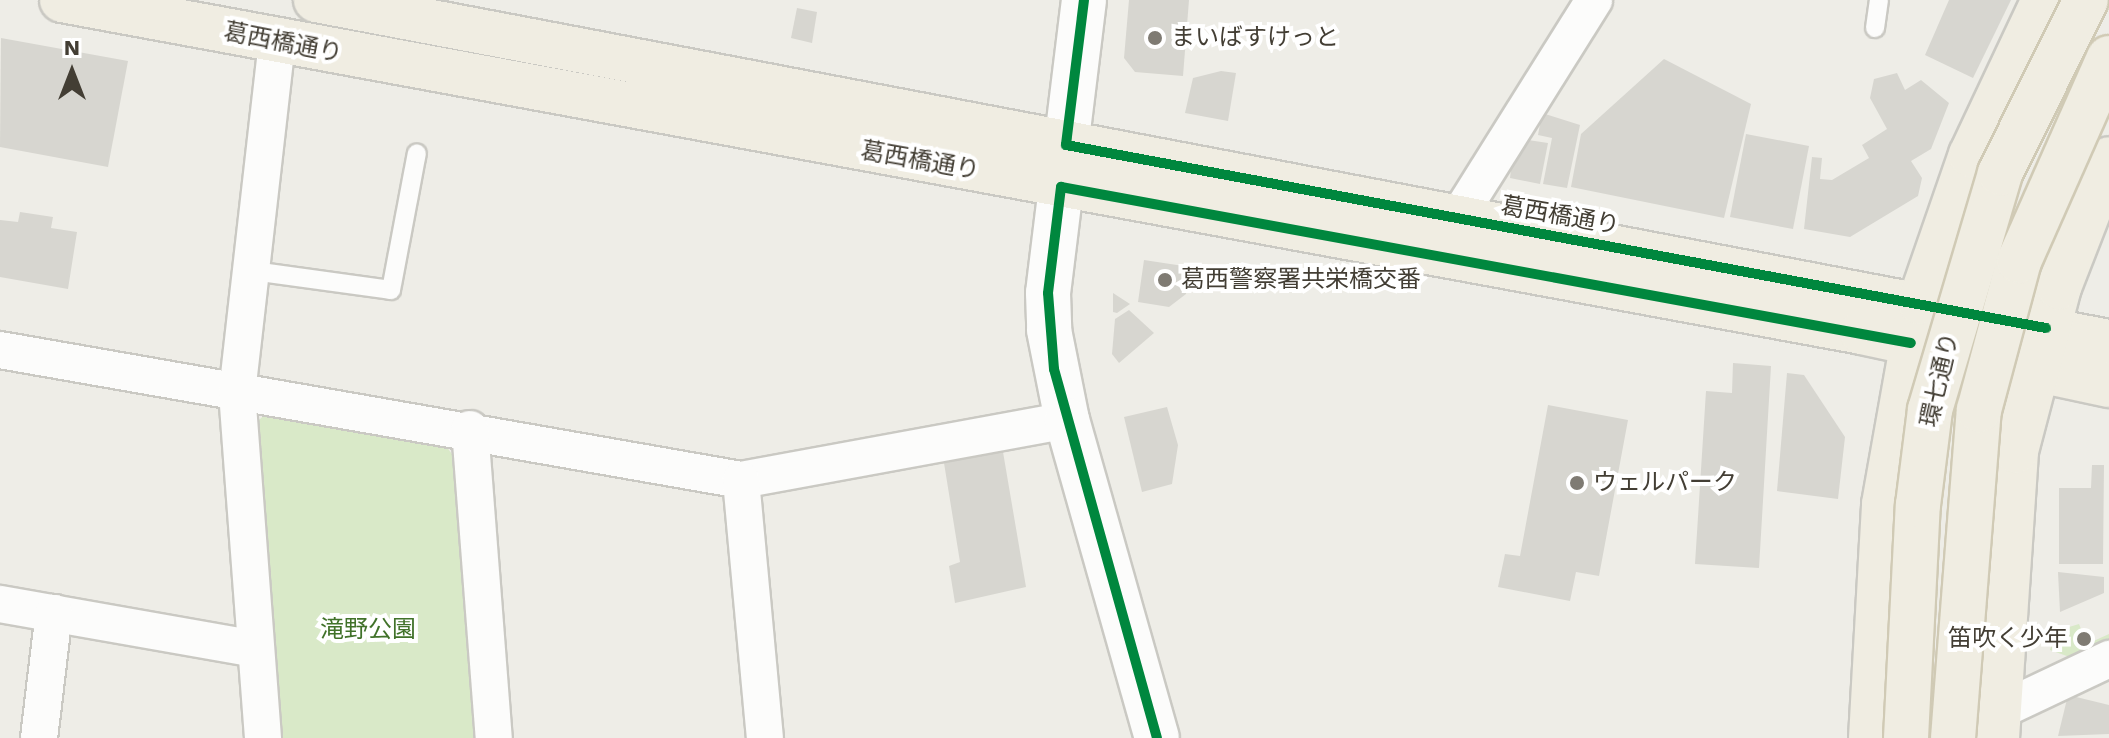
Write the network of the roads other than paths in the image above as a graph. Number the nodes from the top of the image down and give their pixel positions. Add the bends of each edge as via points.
1 (62, 0) edge
2 (316, 0) edge
3 (1084, 0) edge
4 (1594, 0) edge
5 (1879, 0) edge
6 (2044, 0) edge
7 (2086, 0) edge
8 (1875, 28) dead end
9 (277, 42) junction
10 (2109, 58) edge
11 (417, 153) dead end
12 (2109, 159) edge
13 (1063, 166) junction
14 (1458, 217) junction
15 (253, 271) junction
16 (1915, 323) junction
17 (2046, 328) junction
18 (2109, 342) edge
19 (0, 350) edge
20 (2034, 369) junction
21 (2109, 385) edge
22 (237, 393) junction
23 (1067, 420) junction
24 (470, 429) junction
25 (741, 480) junction
26 (0, 604) edge
27 (54, 613) junction
28 (255, 649) junction
29 (2109, 659) edge
30 (1998, 725) edge
31 (1875, 735) edge
32 (39, 738) edge
33 (263, 738) edge
34 (494, 738) edge
35 (765, 738) edge
36 (1157, 738) edge
37 (1953, 738) edge

1 - 9 main road, 葛西橋通り
2 - 13 main road, 葛西橋通り
3 - 13 street
4 - 14 street
5 - 8 lane
6 - 16 main road via 1971,155
7 - 31 main road, 環七通り, bridge via 2000,173 1934,396
9 - 13 main road, 葛西橋通り
9 - 15 street
10 - 37 main road, 環七通り, bridge via 2019,261 1979,410
11 - 15 lane via 391,290
12 - 17 main road
13 - 14 main road, 葛西橋通り
13 - 16 main road, 葛西橋通り
13 - 23 street via 1049,330
14 - 16 main road, 葛西橋通り
15 - 22 street
16 - 17 main road, 葛西橋通り
16 - 20 main road, 葛西橋通り
16 - 31 main road via 1884,504
17 - 18 main road, 葛西橋通り
17 - 20 main road
19 - 22 street
20 - 21 main road, 葛西橋通り
20 - 30 main road via 2009,520
22 - 24 street
22 - 28 street
23 - 25 street
23 - 36 street
24 - 25 street
24 - 34 street
25 - 35 street
26 - 27 street
27 - 28 street
27 - 32 street
28 - 33 street
29 - 30 street

